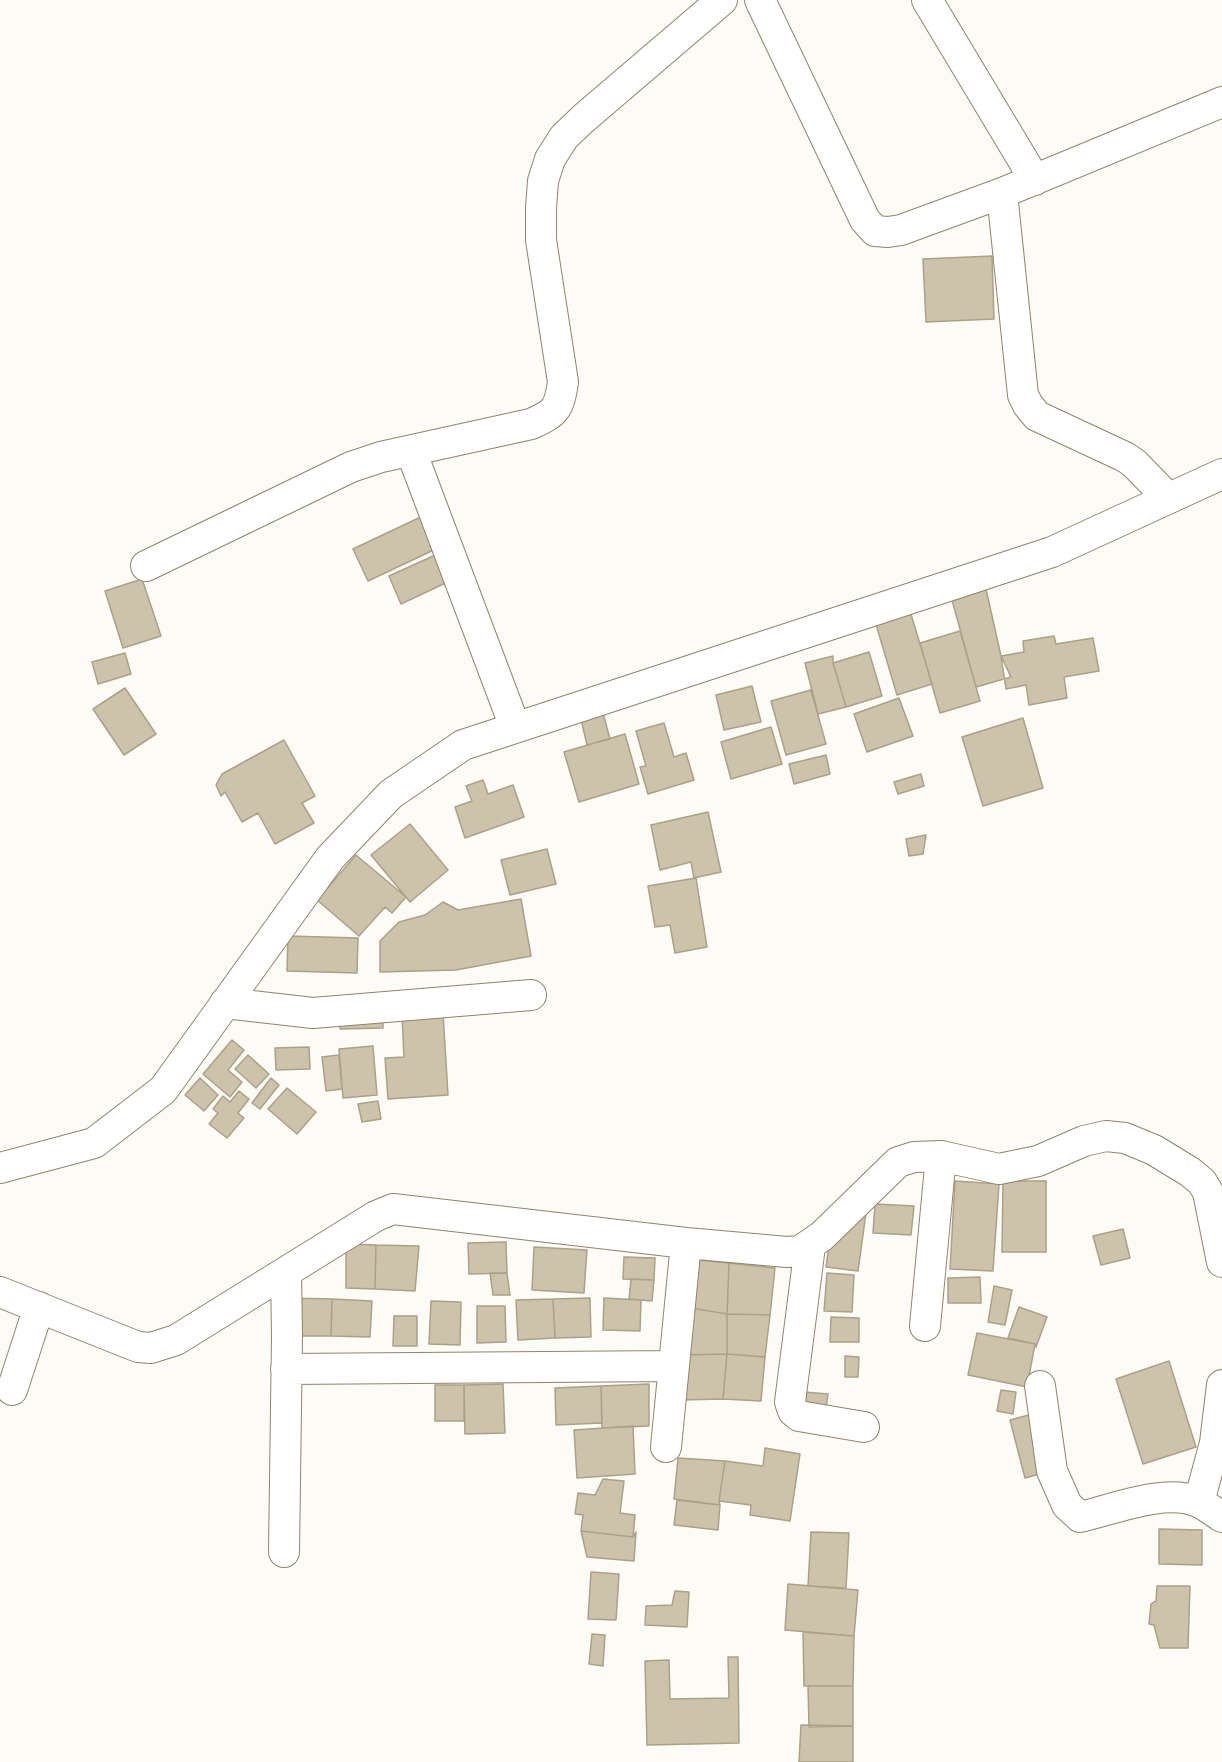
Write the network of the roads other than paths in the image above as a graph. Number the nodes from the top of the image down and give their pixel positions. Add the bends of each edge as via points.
1 (722, 0) edge
2 (760, 0) edge
3 (927, 0) edge
4 (1222, 102) edge
5 (1035, 180) junction
6 (1002, 193) junction
7 (411, 451) junction
8 (1222, 474) edge
9 (1168, 498) junction
10 (146, 566) dead end
11 (515, 727) junction
12 (531, 995) dead end
13 (225, 1003) junction
14 (941, 1156) junction
15 (0, 1168) edge
16 (686, 1243) junction
17 (810, 1246) junction
18 (1222, 1262) edge
19 (286, 1272) junction
20 (0, 1292) edge
21 (39, 1307) junction
22 (925, 1326) dead end
23 (674, 1366) junction
24 (286, 1370) junction
25 (1222, 1385) edge
26 (1040, 1386) dead end
27 (12, 1389) dead end
28 (864, 1427) dead end
29 (666, 1447) dead end
30 (1211, 1510) edge
31 (284, 1552) dead end

1 - 7 street via 584,118 564,137 550,159 543,181 541,240 563,382 561,400 551,415 531,424
2 - 6 street via 865,220 875,231 901,230
3 - 5 street
4 - 5 street
5 - 6 street
6 - 9 street via 1023,395 1028,405 1037,416 1125,457
7 - 10 street via 351,467
7 - 11 street
8 - 9 street
9 - 11 street via 1052,552
11 - 13 street via 463,745 391,794 330,858
12 - 13 street via 313,1013
13 - 15 street via 163,1090 94,1143
14 - 17 street via 898,1162
14 - 18 street via 999,1169 1038,1161 1084,1141 1106,1136 1125,1138 1154,1150 1202,1182 1208,1192
14 - 22 street
16 - 17 street via 787,1252
16 - 19 street via 393,1209
16 - 23 street
17 - 28 street via 790,1402 800,1416
19 - 21 street via 176,1340 151,1348 138,1347
19 - 24 street
20 - 21 street
21 - 27 street
23 - 24 street
23 - 29 street
24 - 31 street
25 - 30 street
26 - 30 street via 1052,1471 1066,1505 1080,1517 1172,1497

